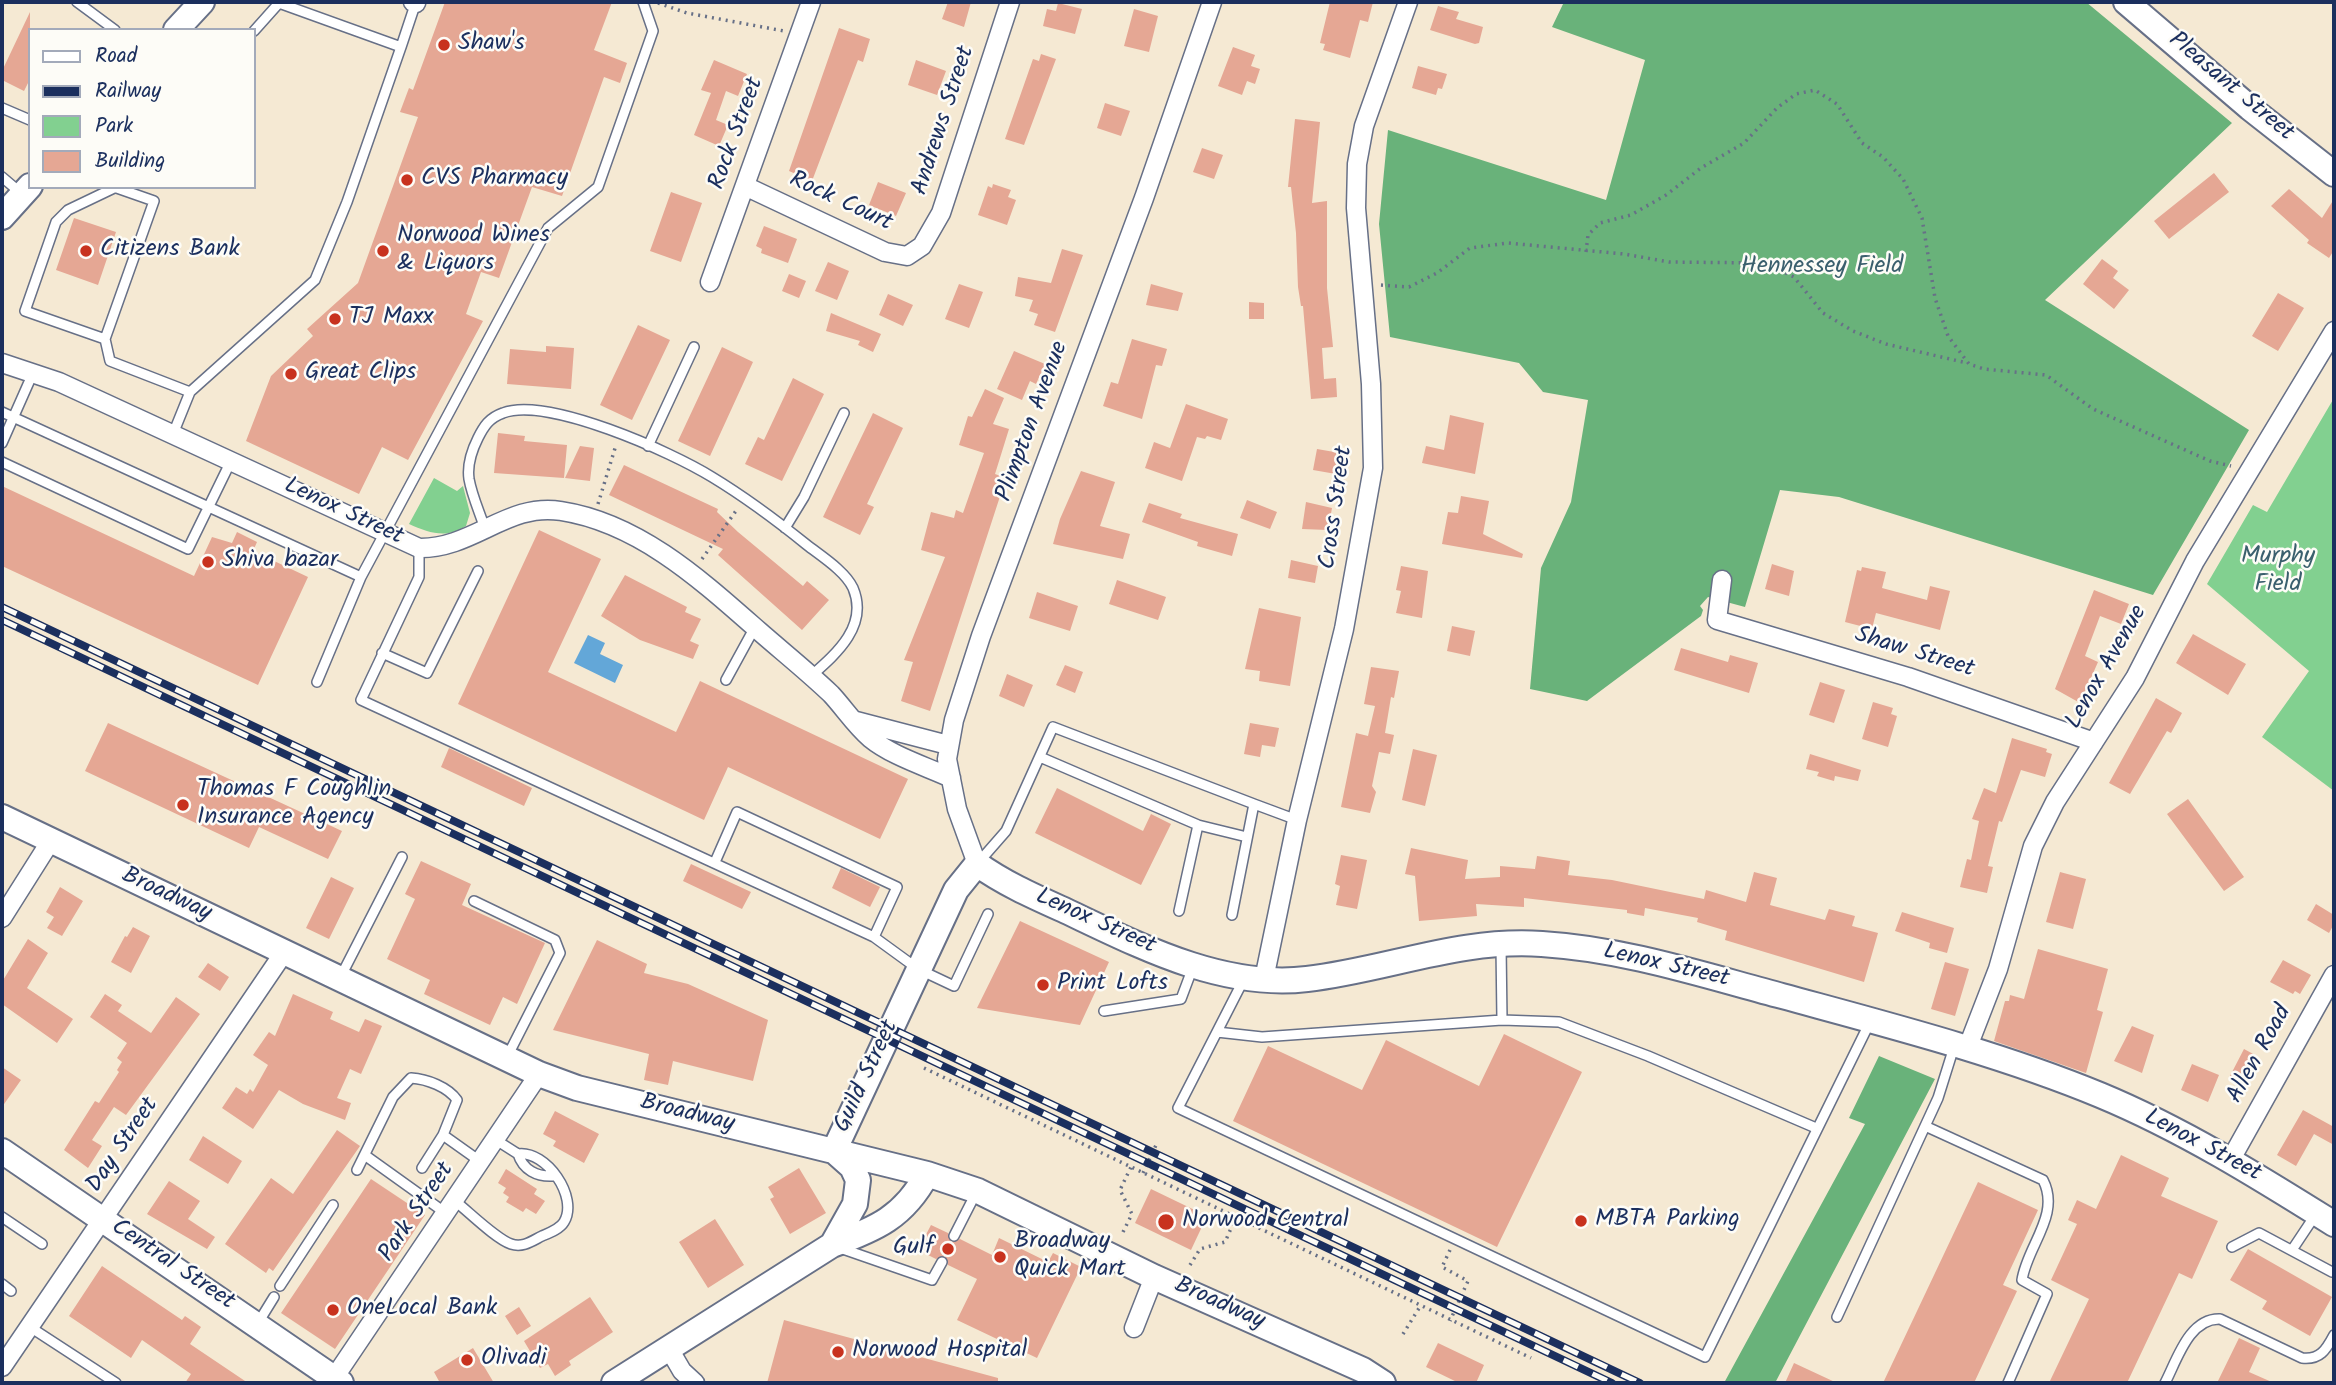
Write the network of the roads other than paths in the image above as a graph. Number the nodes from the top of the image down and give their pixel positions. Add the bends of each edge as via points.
1 (77, 2) edge
2 (202, 2) edge
3 (415, 2) edge
4 (643, 2) edge
5 (811, 2) edge
6 (1010, 2) edge
7 (1212, 2) edge
8 (1408, 2) edge
9 (2126, 2) edge
10 (113, 28) edge
11 (178, 28) edge
12 (256, 29) edge
13 (401, 47) junction
14 (2, 108) edge
15 (28, 119) edge
16 (2334, 174) edge
17 (2, 177) edge
18 (745, 186) junction
19 (112, 189) edge
20 (117, 189) edge
21 (26, 190) edge
22 (2, 216) edge
23 (915, 250) joint
24 (710, 282) dead end
25 (2334, 331) edge
26 (105, 339) junction
27 (694, 347) dead end
28 (3, 362) edge
29 (33, 373) junction
30 (190, 392) junction
31 (2, 412) edge
32 (844, 413) dead end
33 (15, 418) junction
34 (173, 434) junction
35 (2, 443) edge
36 (648, 446) junction
37 (231, 461) junction
38 (2, 462) edge
39 (209, 508) junction
40 (785, 528) junction
41 (485, 529) junction
42 (384, 534) junction
43 (419, 548) junction
44 (478, 571) dead end
45 (361, 578) junction
46 (1722, 580) dead end
47 (755, 627) junction
48 (382, 653) junction
49 (811, 676) junction
50 (726, 680) dead end
51 (317, 682) dead end
52 (856, 721) junction
53 (2094, 742) junction
54 (948, 745) junction
55 (1040, 757) junction
56 (951, 778) junction
57 (1254, 804) junction
58 (2, 817) edge
59 (1297, 820) junction
60 (1199, 825) junction
61 (1247, 837) junction
62 (50, 842) junction
63 (402, 857) dead end
64 (715, 862) junction
65 (977, 864) junction
66 (474, 901) dead end
67 (1179, 911) dead end
68 (988, 914) dead end
69 (1232, 915) dead end
70 (2, 918) edge
71 (874, 937) junction
72 (1501, 944) junction
73 (285, 951) junction
74 (1194, 965) junction
75 (918, 969) junction
76 (2334, 975) edge
77 (340, 977) junction
78 (1254, 978) junction
79 (1104, 1011) dead end
80 (1502, 1020) junction
81 (1870, 1021) junction
82 (1217, 1032) junction
83 (1961, 1048) junction
84 (506, 1058) junction
85 (539, 1074) junction
86 (1925, 1126) junction
87 (1816, 1128) junction
88 (443, 1135) junction
89 (496, 1140) junction
90 (834, 1151) junction
91 (2, 1152) edge
92 (366, 1156) junction
93 (2231, 1159) junction
94 (481, 1162) junction
95 (422, 1168) dead end
96 (358, 1170) dead end
97 (927, 1174) junction
98 (978, 1191) junction
99 (332, 1205) dead end
100 (451, 1208) junction
101 (2, 1217) edge
102 (2325, 1218) edge
103 (104, 1220) junction
104 (954, 1236) dead end
105 (42, 1244) dead end
106 (832, 1245) junction
107 (2232, 1247) dead end
108 (2292, 1250) junction
109 (942, 1262) dead end
110 (2332, 1272) dead end
111 (1154, 1277) junction
112 (2, 1284) edge
113 (280, 1286) dead end
114 (11, 1291) dead end
115 (274, 1297) dead end
116 (1836, 1317) dead end
117 (257, 1325) junction
118 (30, 1327) junction
119 (1134, 1328) dead end
120 (2334, 1335) edge
121 (668, 1347) junction
122 (2, 1367) edge
123 (338, 1380) edge
124 (116, 1383) edge
125 (614, 1383) edge
126 (695, 1383) edge
127 (1383, 1383) edge
128 (2008, 1383) edge
129 (2165, 1383) edge

1 - 10 lane
2 - 11 street
3 - 13 lane
4 - 42 lane via 653,31 598,187 548,228
5 - 18 street, Rock Street
6 - 23 street, Andrews Street via 941,213
7 - 54 street, Plimpton Avenue via 981,636
8 - 59 street, Cross Street via 1364,126 1357,164 1373,468 1344,629
9 - 16 street, Pleasant Street
12 - 13 lane via 279,3
13 - 30 lane via 315,280
14 - 15 lane
17 - 21 lane
18 - 23 street, Rock Court via 885,252 907,256
18 - 24 street, Rock Street
19 - 26 lane via 68,209 56,222 25,311
20 - 26 lane via 154,201
21 - 22 street
25 - 53 street, Lenox Avenue via 2195,561 2135,678
26 - 30 lane via 110,361
27 - 36 lane
28 - 29 street, Lenox Street
29 - 33 lane
29 - 34 street, Lenox Street
30 - 34 lane
31 - 33 lane
32 - 40 lane
33 - 35 lane
33 - 39 lane
34 - 37 street, Lenox Street
36 - 40 lane via 709,475
36 - 41 lane via 582,420 535,411 505,412 487,421 471,451 469,478
37 - 39 lane
37 - 42 street, Lenox Street
38 - 39 lane via 188,549
39 - 45 lane
40 - 49 lane via 852,587 857,612 850,637
41 - 43 street, Lenox Street via 442,548
41 - 47 street, Lenox Street via 536,509 591,518 692,572
42 - 43 street, Lenox Street
42 - 45 lane
43 - 48 lane via 419,577
44 - 48 lane via 427,673
45 - 51 lane
46 - 53 street, Shaw Street via 1717,620 1934,685
47 - 49 street, Lenox Street
47 - 50 lane
48 - 64 lane via 361,700
49 - 52 street, Lenox Street
52 - 54 street
52 - 56 street, Lenox Street via 885,749
53 - 83 street, Lenox Avenue via 2033,846 1998,969
54 - 56 street, Plimpton Avenue
55 - 57 lane via 1054,727
55 - 60 lane
55 - 65 lane via 1006,831
56 - 65 street, Plimpton Avenue
57 - 59 lane
57 - 61 lane
58 - 62 street, Broadway
59 - 78 street, Cross Street
60 - 61 lane
60 - 67 lane
61 - 69 lane
62 - 70 street
62 - 73 street, Broadway
63 - 77 lane
64 - 71 lane
64 - 71 lane via 737,812 885,881 897,887
65 - 74 street, Lenox Street via 1015,888 1128,941
65 - 75 street, Guild Street via 960,882
66 - 84 lane via 555,940 560,953
68 - 75 lane via 954,986
71 - 75 lane
72 - 78 street, Lenox Street via 1443,950 1305,980
72 - 80 lane
72 - 81 street, Lenox Street via 1541,944 1650,960
73 - 77 street, Broadway
73 - 103 street, Day Street
74 - 78 street, Lenox Street
74 - 79 lane via 1181,999
75 - 90 street, Guild Street
76 - 93 street, Allen Road
77 - 84 street, Broadway
78 - 82 lane
80 - 82 lane via 1262,1037
80 - 87 lane via 1559,1022
81 - 83 street, Lenox Street
81 - 87 lane
82 - 87 lane via 1178,1108 1705,1357
83 - 86 lane
83 - 93 street, Lenox Street via 2101,1095
84 - 85 street, Broadway
85 - 89 street, Park Street
85 - 90 street, Broadway via 576,1088
86 - 116 lane
86 - 128 lane via 2043,1180 2048,1189 2050,1210 2025,1263 2022,1280 2047,1294
88 - 92 lane via 457,1100 451,1092 411,1078 393,1097
88 - 94 lane
88 - 95 lane
89 - 94 street, Park Street
89 - 100 lane via 547,1165 566,1191 569,1211 563,1225 525,1245 510,1244
90 - 97 street, Broadway
90 - 106 street, Guild Street via 852,1167 858,1180 855,1203
91 - 103 street, Central Street
92 - 96 lane
92 - 100 lane
93 - 102 street, Lenox Street
94 - 100 street, Park Street
97 - 98 street, Broadway
97 - 106 street via 906,1207 864,1234
98 - 104 lane
98 - 111 street, Broadway
99 - 113 lane
100 - 123 street, Park Street
101 - 105 lane
102 - 108 lane
103 - 117 street, Central Street
103 - 118 street, Day Street
106 - 109 lane via 932,1280
106 - 121 street, Guild Street
107 - 108 lane via 2259,1233
108 - 110 lane
111 - 119 street
111 - 127 street, Broadway
112 - 114 lane
115 - 117 lane
117 - 123 street, Central Street
118 - 122 street, Day Street
118 - 124 lane
120 - 129 lane via 2321,1355 2301,1358 2220,1319 2210,1319 2192,1333
121 - 125 street, Guild Street
121 - 126 street

